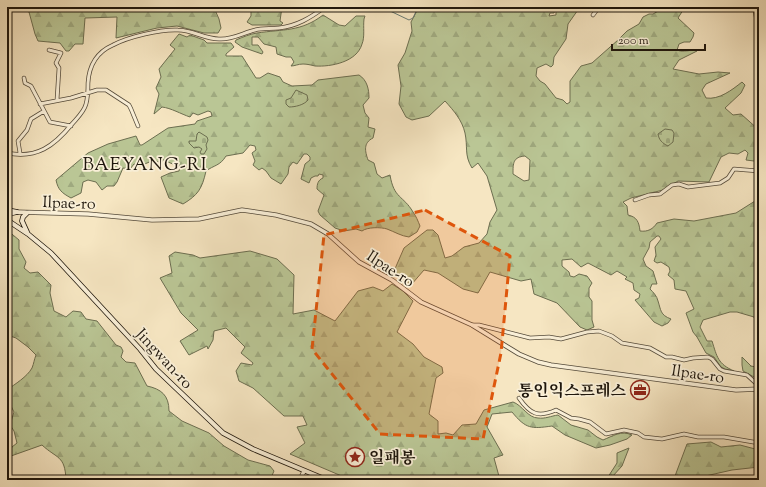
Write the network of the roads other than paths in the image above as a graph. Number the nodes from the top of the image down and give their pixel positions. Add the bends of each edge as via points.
1 (325, 7) edge
2 (599, 7) edge
3 (759, 7) edge
4 (593, 15) dead end
5 (759, 35) edge
6 (49, 50) dead end
7 (24, 78) dead end
8 (88, 93) junction
9 (57, 100) junction
10 (40, 104) junction
11 (44, 111) junction
12 (70, 126) junction
13 (138, 126) dead end
14 (7, 153) edge
15 (20, 153) junction
16 (759, 171) edge
17 (634, 200) dead end
18 (7, 210) edge
19 (16, 212) junction
20 (27, 213) junction
21 (7, 215) edge
22 (7, 220) edge
23 (28, 234) junction
24 (472, 325) junction
25 (759, 388) edge
26 (519, 398) dead end
27 (759, 443) edge
28 (304, 471) junction
29 (300, 480) edge
30 (327, 480) edge

1 - 8 street via 308,20 297,24 256,30 220,40 178,30 153,32 113,44 95,58 89,72
2 - 4 street
3 - 5 street via 755,10
6 - 9 street via 61,53 56,64 59,68
7 - 10 street
8 - 9 street
8 - 12 street via 86,105
8 - 13 street via 108,91 129,105
9 - 10 street
10 - 11 street
11 - 12 street via 50,122
11 - 15 street via 31,119 28,130 18,141
12 - 15 street via 54,143 41,151
14 - 15 street
16 - 17 street via 734,169 728,178 720,183 688,187 679,184 660,194
18 - 19 main road
19 - 20 street, Ilpae-ro
19 - 21 street, Ilpae-ro
20 - 23 main road via 22,221
20 - 24 street, Ilpae-ro via 88,214 152,220 199,219 242,210 276,215 311,224 328,234 359,262 392,280 421,302
22 - 23 main road, Jingwan-ro
23 - 28 main road, Jingwan-ro via 51,253 156,369 223,433
24 - 25 street, Ilpae-ro via 519,354 551,365 736,390
24 - 25 street via 530,338 561,339 599,331 622,343 650,348 666,357 684,360 708,357 724,371 752,378
26 - 27 street via 536,414 544,415 556,410 571,418 590,422 606,434 624,430 644,437 662,439 684,434
28 - 29 street
28 - 30 main road, Jingwan-ro

